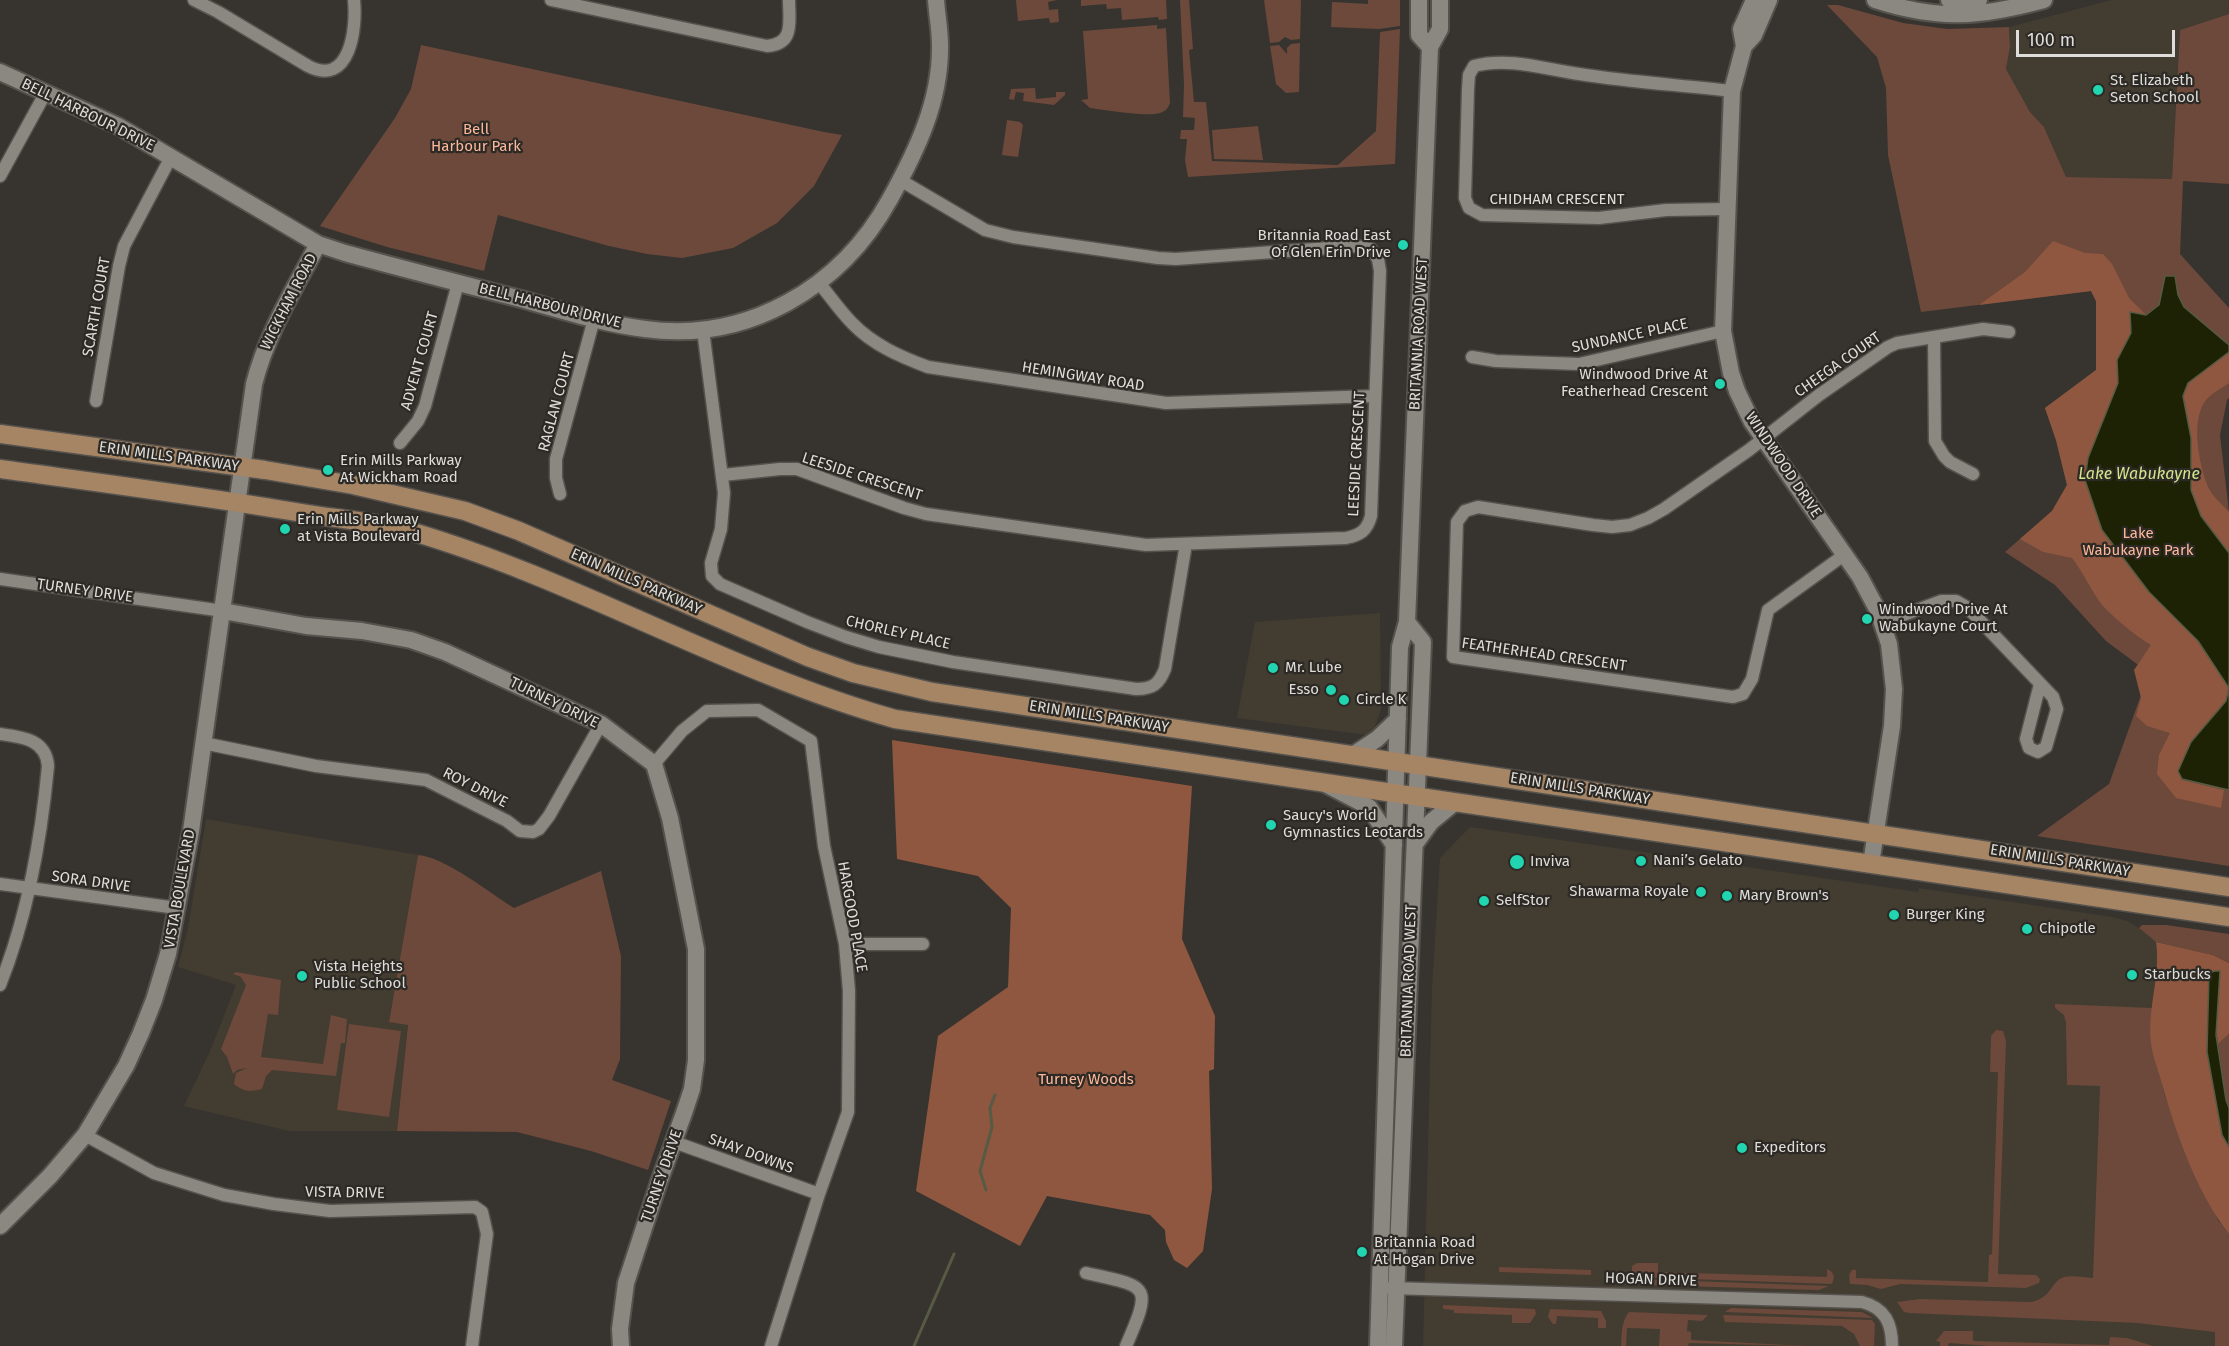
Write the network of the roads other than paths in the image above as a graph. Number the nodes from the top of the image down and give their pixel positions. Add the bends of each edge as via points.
1 (194, 0) edge
2 (354, 0) edge
3 (551, 0) edge
4 (789, 0) edge
5 (936, 0) edge
6 (1419, 0) edge
7 (1440, 0) edge
8 (1754, 0) edge
9 (1769, 0) edge
10 (1875, 0) edge
11 (1949, 0) edge
12 (1979, 0) edge
13 (2044, 0) edge
14 (1744, 46) junction
15 (1430, 47) junction
16 (0, 72) edge
17 (1732, 91) junction
18 (46, 92) junction
19 (171, 156) junction
20 (0, 176) edge
21 (900, 180) junction
22 (1726, 209) junction
23 (318, 244) junction
24 (458, 283) junction
25 (819, 283) junction
26 (594, 319) junction
27 (703, 330) junction
28 (1723, 331) junction
29 (2009, 332) dead end
30 (1934, 337) junction
31 (1472, 357) dead end
32 (1375, 396) junction
33 (96, 401) dead end
34 (0, 434) edge
35 (1763, 439) junction
36 (400, 443) dead end
37 (243, 466) junction
38 (0, 469) edge
39 (1973, 474) dead end
40 (723, 475) junction
41 (560, 494) dead end
42 (238, 502) junction
43 (1186, 544) junction
44 (1844, 555) junction
45 (0, 579) edge
46 (223, 611) junction
47 (1407, 622) junction
48 (1882, 623) junction
49 (2040, 684) junction
50 (1398, 718) junction
51 (601, 724) junction
52 (0, 734) edge
53 (203, 743) junction
54 (1353, 755) junction
55 (1396, 762) junction
56 (654, 764) junction
57 (1418, 765) junction
58 (1325, 783) junction
59 (1395, 794) junction
60 (1417, 797) junction
61 (1454, 803) junction
62 (1876, 834) junction
63 (1415, 844) junction
64 (1394, 845) junction
65 (1871, 864) junction
66 (0, 884) edge
67 (2229, 887) edge
68 (30, 889) junction
69 (177, 908) junction
70 (2229, 917) edge
71 (845, 944) junction
72 (923, 944) dead end
73 (0, 985) edge
74 (85, 1135) junction
75 (674, 1142) junction
76 (819, 1194) junction
77 (0, 1227) edge
78 (1086, 1274) dead end
79 (1379, 1288) junction
80 (1397, 1288) junction
81 (472, 1346) edge
82 (621, 1346) edge
83 (771, 1346) edge
84 (1126, 1346) edge
85 (1378, 1346) edge
86 (1394, 1346) edge
87 (1892, 1346) edge

1 - 2 street via 323,71 338,67 349,51 355,26
3 - 4 street via 767,46 785,40 789,31
5 - 21 street, BELL HARBOUR DRIVE via 940,47 932,106
6 - 15 street, BRITANNIA ROAD WEST via 1419,35
7 - 15 street, BRITANNIA ROAD WEST via 1440,29
8 - 14 street, WINDWOOD DRIVE via 1741,29
9 - 14 street, WINDWOOD DRIVE via 1754,35
10 - 13 street via 1918,12 1951,15 1985,14
11 - 12 street
14 - 17 street, WINDWOOD DRIVE
15 - 47 street, BRITANNIA ROAD WEST
16 - 18 street, BELL HARBOUR DRIVE
17 - 22 street, WINDWOOD DRIVE
17 - 22 street, CHIDHAM CRESCENT via 1580,75 1515,62 1474,66 1468,89 1465,198 1469,208 1482,215 1599,218 1666,210
18 - 19 street, BELL HARBOUR DRIVE
18 - 20 street
19 - 23 street, BELL HARBOUR DRIVE
19 - 33 street, SCARTH COURT via 124,246
21 - 25 street, BELL HARBOUR DRIVE via 865,238
21 - 32 street, LEESIDE CRESCENT via 985,230 1035,240 1176,259 1357,246 1371,249 1380,271
22 - 28 street, WINDWOOD DRIVE
23 - 24 street, BELL HARBOUR DRIVE
23 - 37 street, WICKHAM ROAD via 260,358
24 - 26 street, BELL HARBOUR DRIVE
24 - 36 street, ADVENT COURT via 425,406
25 - 27 street, BELL HARBOUR DRIVE via 770,312
25 - 32 street, HEMINGWAY ROAD via 852,323 874,342 928,367 1166,403
26 - 27 street, BELL HARBOUR DRIVE via 643,329
26 - 41 street, RAGLAN COURT via 556,459
27 - 40 street, CHORLEY PLACE
28 - 31 street, SUNDANCE PLACE via 1579,364
28 - 35 street, WINDWOOD DRIVE via 1737,391
29 - 30 street, CHEEGA COURT via 1983,329
30 - 35 street, CHEEGA COURT via 1888,347
30 - 39 street via 1935,441 1950,462
32 - 43 street, LEESIDE CRESCENT via 1371,516 1368,527 1359,535
34 - 37 main road, ERIN MILLS PARKWAY
35 - 44 street, WINDWOOD DRIVE
35 - 44 street, FEATHERHEAD CRESCENT via 1664,509 1630,525 1593,525 1478,507 1465,511 1457,522 1453,657 1733,697 1743,694 1752,679 1768,610
37 - 42 street, WICKHAM ROAD
37 - 54 main road, ERIN MILLS PARKWAY via 353,484 465,511 853,673 932,692
38 - 42 main road, ERIN MILLS PARKWAY
40 - 43 street, LEESIDE CRESCENT via 797,469 926,514 1137,544
40 - 43 street, CHORLEY PLACE via 724,508 711,563 712,576 720,584 846,638 909,654 988,667 1149,689 1160,681 1165,669
42 - 46 street, VISTA BOULEVARD
42 - 58 main road, ERIN MILLS PARKWAY via 411,531 507,563 770,677 895,719
44 - 48 street, WINDWOOD DRIVE via 1866,588
45 - 46 street, TURNEY DRIVE
46 - 51 street, TURNEY DRIVE via 411,640
46 - 53 street, VISTA BOULEVARD
47 - 50 street, BRITANNIA ROAD WEST via 1400,647
47 - 57 street, BRITANNIA ROAD WEST via 1423,642
48 - 49 street via 1941,601 1956,601 1968,608
48 - 62 street, WINDWOOD DRIVE via 1893,667 1893,726
49 - 49 street via 2026,739 2029,748 2038,752 2046,747 2056,709 2053,697
50 - 54 street
50 - 55 street, BRITANNIA ROAD WEST
51 - 53 street, ROY DRIVE via 549,816 533,832 520,831 426,780 316,766
51 - 56 street, TURNEY DRIVE
52 - 68 street via 36,742 47,758
53 - 69 street, VISTA BOULEVARD
54 - 55 main road, ERIN MILLS PARKWAY
55 - 57 main road, ERIN MILLS PARKWAY
55 - 59 street, BRITANNIA ROAD WEST
56 - 71 street, HARGOOD PLACE via 682,731 707,711 758,710 811,741 824,846
56 - 75 street, TURNEY DRIVE via 670,818 696,949 696,1060 692,1089
57 - 60 street, BRITANNIA ROAD WEST
57 - 62 main road, ERIN MILLS PARKWAY
58 - 59 main road, ERIN MILLS PARKWAY
58 - 64 street via 1369,807
59 - 60 main road, ERIN MILLS PARKWAY
59 - 64 street, BRITANNIA ROAD WEST
60 - 61 main road, ERIN MILLS PARKWAY
60 - 63 street, BRITANNIA ROAD WEST
61 - 63 street via 1431,822
61 - 65 main road, ERIN MILLS PARKWAY
62 - 65 street, WINDWOOD DRIVE
62 - 67 main road, ERIN MILLS PARKWAY
63 - 80 street, BRITANNIA ROAD WEST
64 - 79 street, BRITANNIA ROAD WEST
65 - 70 main road, ERIN MILLS PARKWAY
66 - 68 street, SORA DRIVE
68 - 69 street, SORA DRIVE
68 - 73 street via 15,948
69 - 74 street, VISTA BOULEVARD via 168,954 141,1033
71 - 72 street
71 - 76 street, HARGOOD PLACE via 849,991 848,1112
74 - 77 street, VISTA BOULEVARD
74 - 81 street, VISTA DRIVE via 154,1173 224,1196 330,1211 475,1207 482,1212 487,1234
75 - 76 street, SHAY DOWNS
75 - 82 street, TURNEY DRIVE via 626,1283
76 - 83 street, HARGOOD PLACE
78 - 84 street via 1129,1283 1141,1292 1143,1302
79 - 80 street, HOGAN DRIVE
79 - 85 street, BRITANNIA ROAD WEST
80 - 86 street, BRITANNIA ROAD WEST
80 - 87 street, HOGAN DRIVE via 1862,1302 1884,1315 1891,1328

